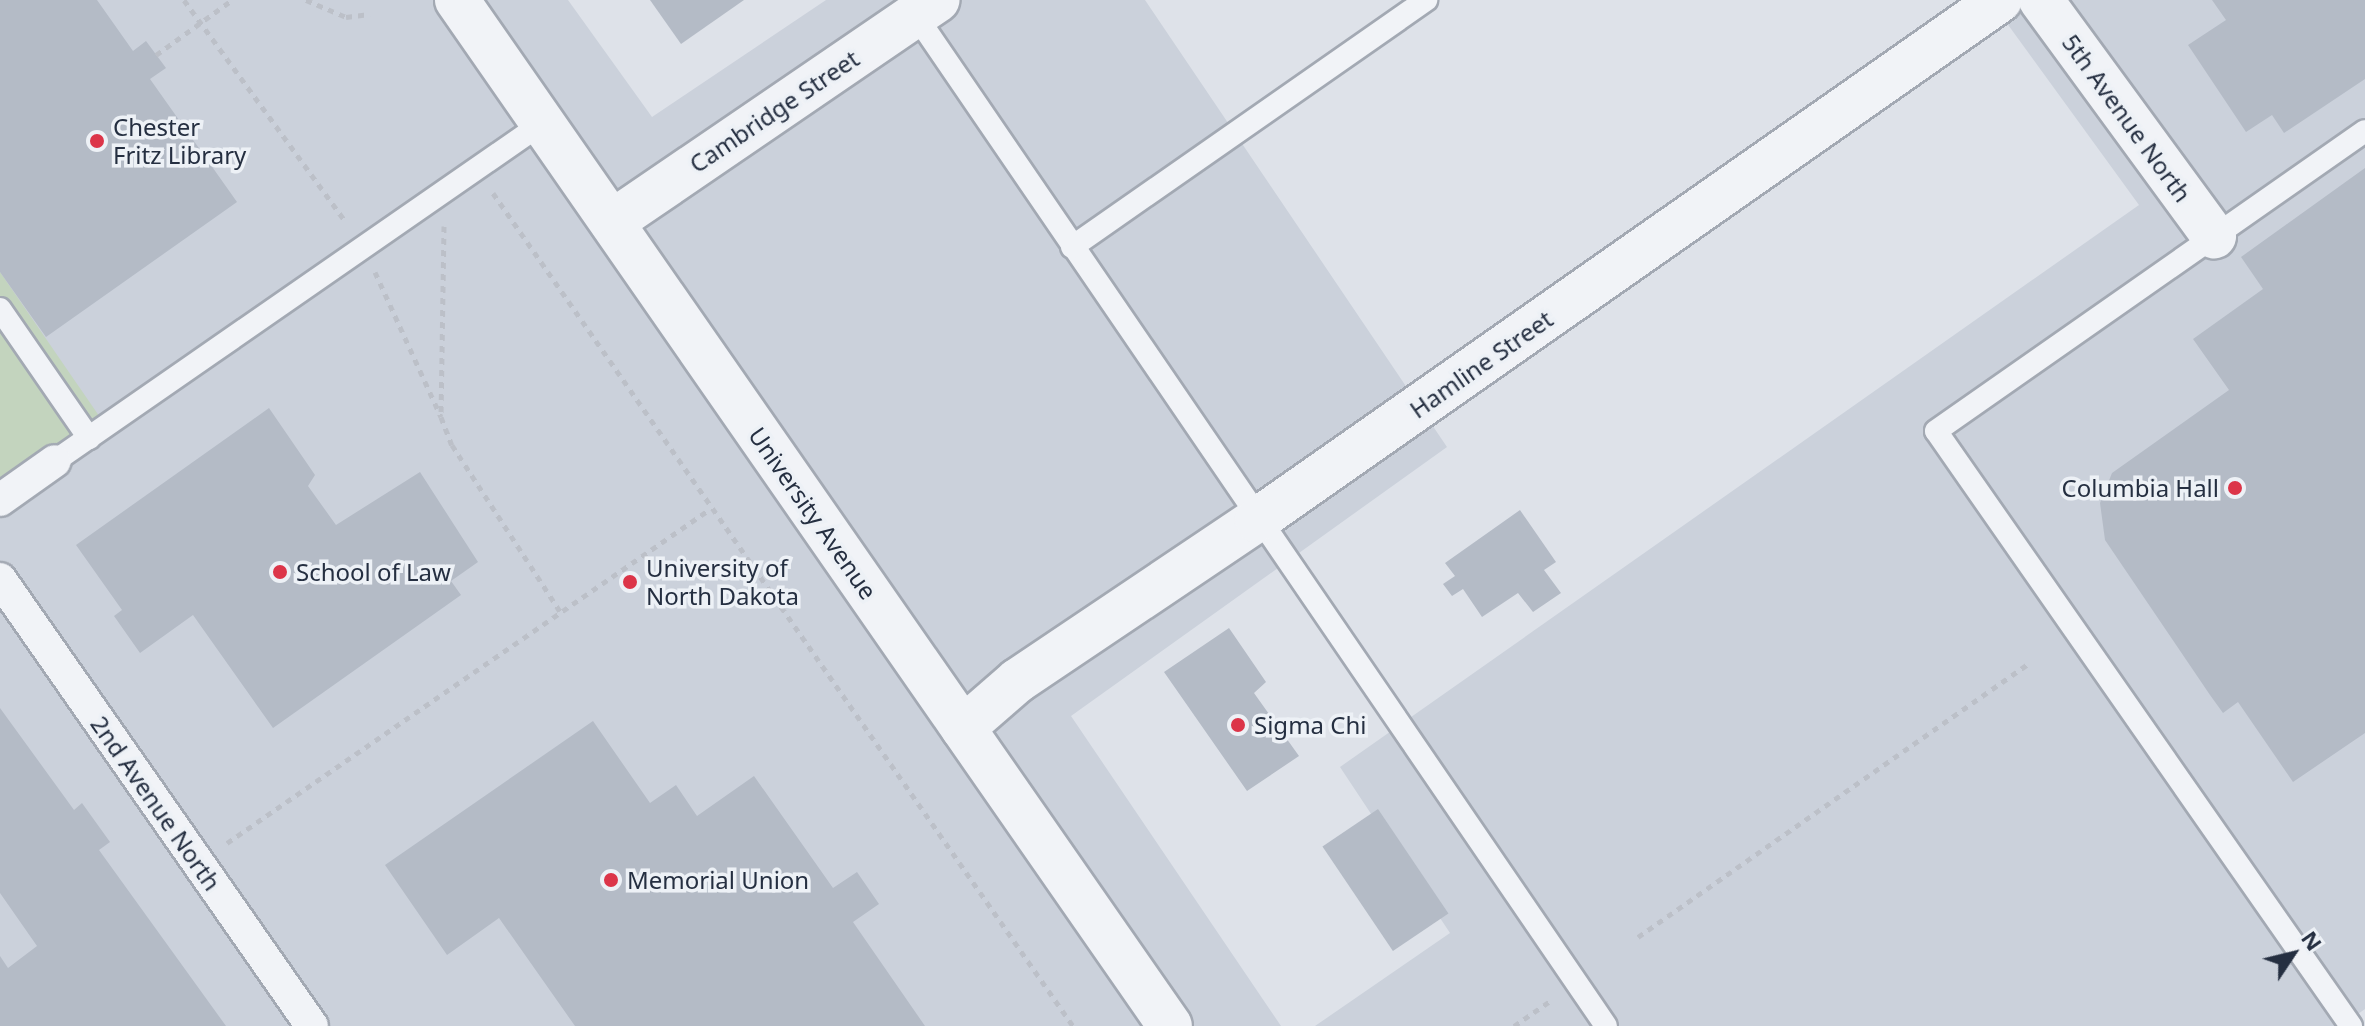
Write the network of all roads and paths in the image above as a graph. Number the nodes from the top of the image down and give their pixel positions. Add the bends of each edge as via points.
1 (184, 0) edge
2 (232, 0) edge
3 (306, 0) edge
4 (457, 0) edge
5 (1426, 0) edge
6 (2000, 0) edge
7 (2041, 0) edge
8 (919, 5) edge
9 (370, 14) dead end
10 (200, 23) junction
11 (156, 55) dead end
12 (544, 122) junction
13 (2365, 131) edge
14 (476, 169) junction
15 (445, 190) junction
16 (612, 222) junction
17 (2214, 236) junction
18 (364, 247) junction
19 (1072, 247) junction
20 (0, 309) edge
21 (441, 417) junction
22 (89, 438) junction
23 (55, 461) joint
24 (0, 500) edge
25 (710, 509) junction
26 (1257, 520) junction
27 (0, 579) edge
28 (560, 611) junction
29 (2030, 663) dead end
30 (963, 728) junction
31 (198, 863) junction
32 (1638, 937) dead end
33 (1576, 982) junction
34 (312, 1026) edge
35 (1073, 1026) edge
36 (1170, 1026) edge
37 (1514, 1026) edge
38 (1606, 1026) edge
39 (2351, 1026) edge

1 - 10 path
2 - 10 path
3 - 9 path via 346,17
4 - 12 street, University Avenue
5 - 19 lane
6 - 26 street, Hamline Street
7 - 17 street, 5th Avenue North
8 - 16 street, Cambridge Street
8 - 19 lane
10 - 11 path
10 - 18 path
12 - 14 lane
12 - 16 street, University Avenue
13 - 17 lane
14 - 15 lane
14 - 25 path
15 - 18 lane
15 - 21 path
16 - 30 street, University Avenue
17 - 39 lane via 1936,431
18 - 21 path
18 - 22 lane
19 - 26 lane
20 - 22 lane
21 - 28 path via 452,445
22 - 23 lane
23 - 24 street
25 - 28 path
25 - 35 path
26 - 30 street, Hamline Street via 1017,681
26 - 33 lane
27 - 31 street, 2nd Avenue North
28 - 31 path
29 - 32 path
30 - 36 street, University Avenue
31 - 34 street, 2nd Avenue North
33 - 37 path
33 - 38 lane

